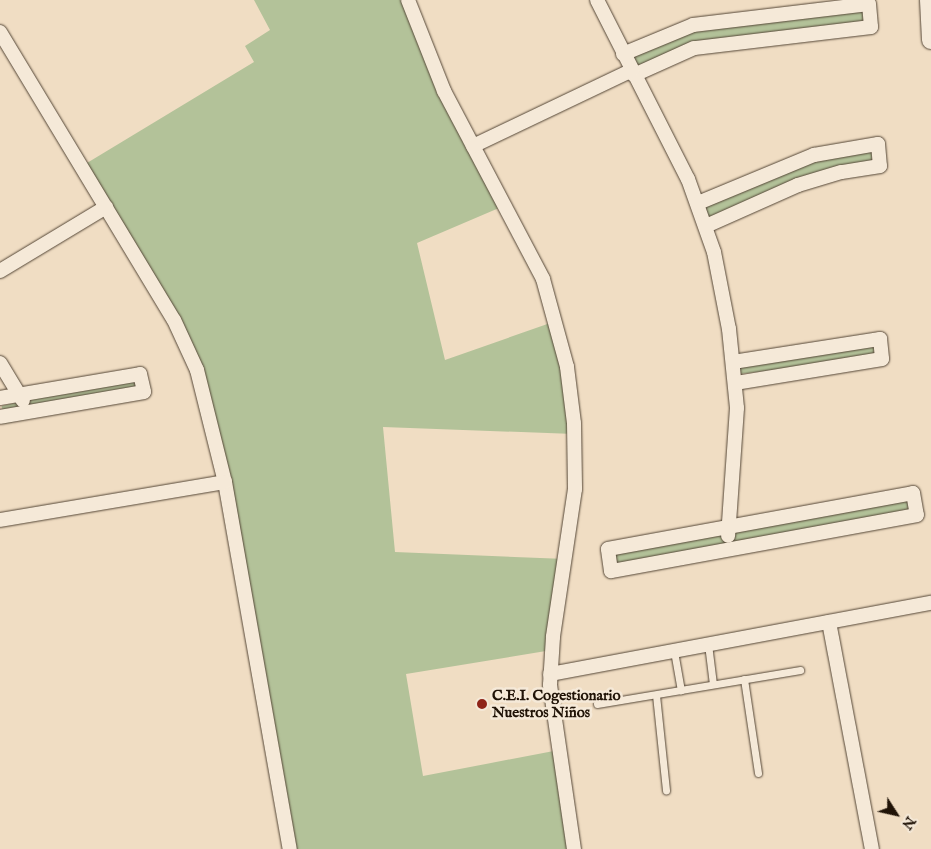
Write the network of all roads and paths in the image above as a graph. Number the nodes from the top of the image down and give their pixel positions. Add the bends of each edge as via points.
1 (408, 0) edge
2 (597, 0) edge
3 (929, 0) edge
4 (0, 32) edge
5 (931, 40) edge
6 (624, 54) junction
7 (633, 72) junction
8 (473, 146) junction
9 (698, 203) junction
10 (106, 207) junction
11 (706, 226) junction
12 (0, 271) edge
13 (733, 362) junction
14 (0, 363) edge
15 (735, 383) junction
16 (19, 395) junction
17 (0, 398) edge
18 (29, 412) junction
19 (0, 417) edge
20 (225, 482) junction
21 (0, 520) edge
22 (728, 528) junction
23 (726, 549) junction
24 (931, 603) edge
25 (829, 622) junction
26 (708, 644) junction
27 (674, 651) junction
28 (800, 670) dead end
29 (550, 674) junction
30 (744, 679) junction
31 (713, 684) junction
32 (681, 690) junction
33 (656, 695) junction
34 (597, 704) dead end
35 (758, 773) dead end
36 (666, 790) dead end
37 (290, 849) edge
38 (574, 849) edge
39 (872, 849) edge

1 - 8 street via 444,91
2 - 6 street
3 - 5 street
4 - 10 street
6 - 7 street
6 - 7 street via 672,31 693,25 869,4 871,27 694,48
7 - 8 street
7 - 9 street
8 - 29 street via 542,279 560,335 572,398 575,490
9 - 11 street
9 - 11 street via 814,155 878,144 880,166 841,172 798,185
10 - 12 street
10 - 20 street via 188,348 207,398
11 - 13 street via 721,287
13 - 15 street
13 - 15 street via 880,339 882,359
14 - 16 street
15 - 22 street via 737,438
16 - 17 street
16 - 18 street
16 - 18 street via 140,374 144,392
18 - 19 street
20 - 21 street
20 - 37 street
22 - 23 street
22 - 23 street via 608,549 611,571
22 - 23 street via 913,493 917,515
24 - 25 street
25 - 26 street
25 - 39 street
26 - 27 street
26 - 31 lane
27 - 29 street
27 - 32 lane
28 - 30 lane
29 - 38 street
30 - 31 lane
30 - 35 lane
31 - 32 lane
32 - 33 lane
33 - 34 lane
33 - 36 lane

